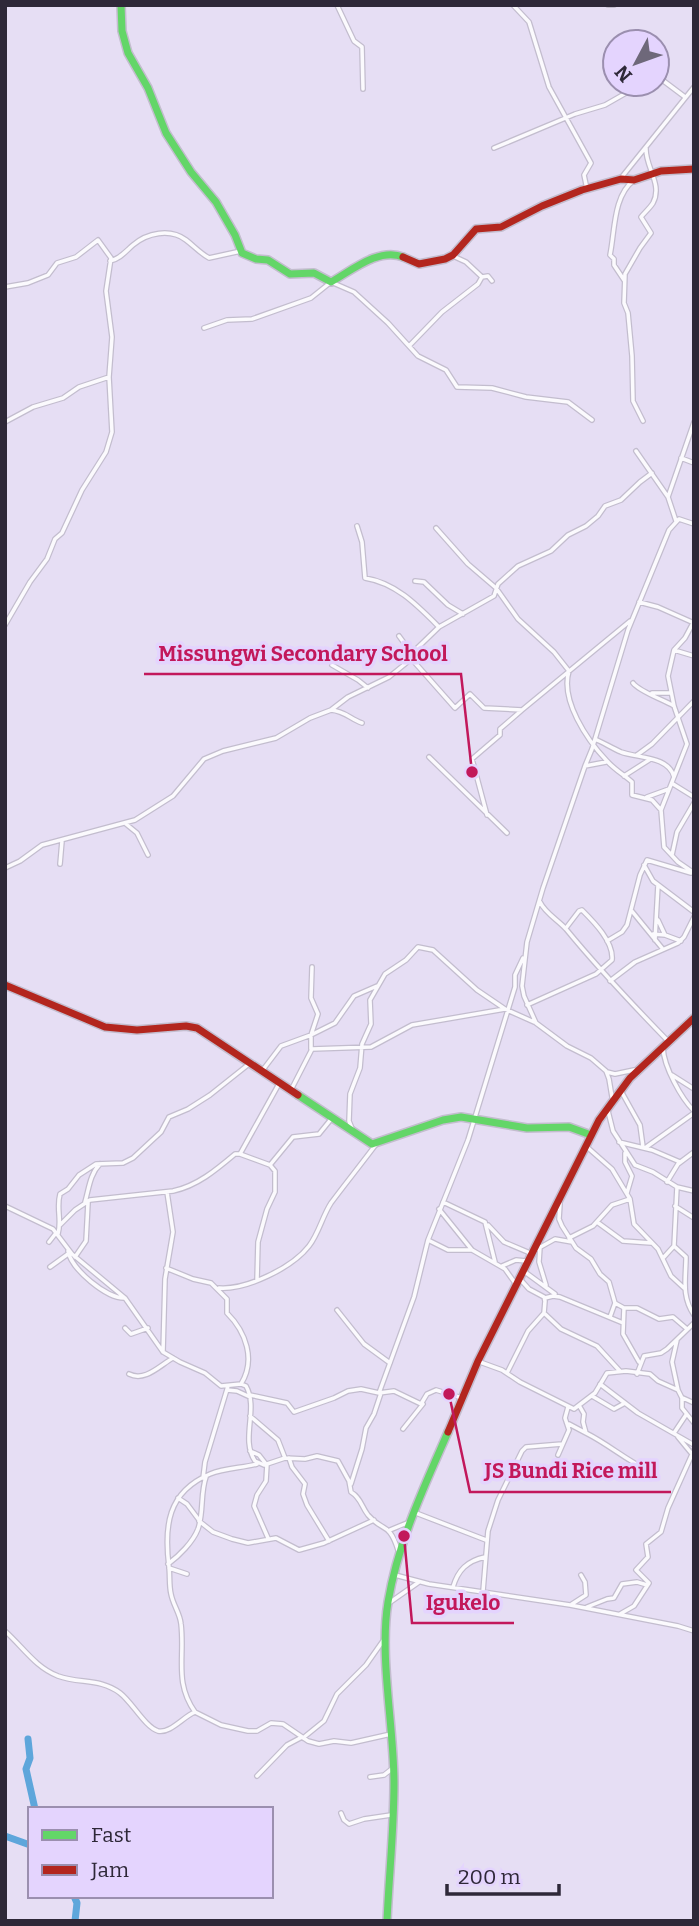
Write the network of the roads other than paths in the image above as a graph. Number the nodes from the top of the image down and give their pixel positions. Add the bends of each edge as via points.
1 (121, 5) edge
2 (337, 5) edge
3 (513, 5) edge
4 (608, 5) edge
5 (614, 5) edge
6 (671, 86) edge
7 (694, 87) edge
8 (363, 89) dead end
9 (685, 97) junction
10 (617, 98) edge
11 (566, 117) junction
12 (494, 148) dead end
13 (646, 148) junction
14 (694, 169) edge
15 (652, 173) junction
16 (621, 179) junction
17 (634, 180) junction
18 (587, 189) junction
19 (241, 251) junction
20 (453, 256) junction
21 (110, 261) junction
22 (482, 277) junction
23 (492, 281) dead end
24 (331, 282) junction
25 (5, 287) edge
26 (626, 288) junction
27 (204, 328) dead end
28 (410, 345) junction
29 (109, 377) junction
30 (592, 420) dead end
31 (643, 421) dead end
32 (5, 422) edge
33 (694, 422) edge
34 (636, 451) dead end
35 (681, 458) junction
36 (694, 463) edge
37 (652, 473) junction
38 (668, 497) junction
39 (676, 521) junction
40 (694, 524) edge
41 (357, 526) dead end
42 (436, 528) dead end
43 (415, 581) dead end
44 (496, 588) junction
45 (639, 603) junction
46 (463, 614) junction
47 (632, 620) junction
48 (694, 623) edge
49 (5, 625) edge
50 (439, 626) junction
51 (399, 636) dead end
52 (674, 650) junction
53 (694, 656) edge
54 (410, 658) junction
55 (332, 666) dead end
56 (569, 671) junction
57 (633, 683) dead end
58 (368, 688) junction
59 (651, 693) junction
60 (671, 693) junction
61 (694, 701) edge
62 (674, 706) junction
63 (331, 710) junction
64 (522, 710) junction
65 (678, 718) junction
66 (362, 723) dead end
67 (594, 741) junction
68 (635, 756) junction
69 (429, 757) dead end
70 (651, 760) junction
71 (608, 762) junction
72 (584, 766) junction
73 (624, 776) junction
74 (672, 785) junction
75 (694, 797) edge
76 (645, 798) junction
77 (655, 802) junction
78 (665, 802) junction
79 (694, 803) edge
80 (662, 810) junction
81 (487, 815) junction
82 (126, 824) junction
83 (507, 833) dead end
84 (62, 841) junction
85 (148, 855) dead end
86 (672, 856) junction
87 (60, 864) dead end
88 (644, 865) junction
89 (5, 868) edge
90 (694, 873) edge
91 (658, 885) junction
92 (539, 900) junction
93 (631, 910) junction
94 (694, 915) edge
95 (657, 919) junction
96 (566, 928) junction
97 (653, 934) junction
98 (665, 935) junction
99 (607, 941) junction
100 (681, 941) junction
101 (662, 948) junction
102 (525, 955) junction
103 (312, 968) dead end
104 (600, 971) junction
105 (523, 981) junction
106 (610, 981) junction
107 (5, 985) edge
108 (377, 986) junction
109 (512, 993) junction
110 (527, 1005) junction
111 (507, 1009) junction
112 (694, 1018) edge
113 (536, 1023) junction
114 (311, 1035) junction
115 (666, 1044) junction
116 (361, 1048) junction
117 (310, 1049) junction
118 (250, 1062) junction
119 (638, 1069) junction
120 (262, 1071) junction
121 (606, 1071) junction
122 (671, 1074) junction
123 (280, 1082) junction
124 (620, 1089) junction
125 (694, 1089) edge
126 (291, 1090) junction
127 (610, 1102) junction
128 (694, 1112) edge
129 (474, 1117) junction
130 (332, 1118) junction
131 (354, 1133) junction
132 (591, 1135) junction
133 (620, 1142) junction
134 (377, 1143) junction
135 (585, 1146) junction
136 (644, 1148) junction
137 (625, 1151) junction
138 (694, 1152) edge
139 (240, 1154) junction
140 (680, 1162) junction
141 (101, 1163) junction
142 (270, 1165) junction
143 (667, 1182) junction
144 (677, 1187) junction
145 (694, 1191) edge
146 (167, 1192) junction
147 (562, 1192) junction
148 (627, 1193) junction
149 (630, 1199) junction
150 (443, 1202) junction
151 (86, 1203) junction
152 (5, 1206) edge
153 (675, 1206) junction
154 (439, 1209) junction
155 (694, 1218) edge
156 (597, 1222) junction
157 (60, 1225) junction
158 (488, 1225) junction
159 (57, 1233) junction
160 (498, 1237) junction
161 (428, 1240) junction
162 (571, 1240) junction
163 (49, 1242) dead end
164 (651, 1243) junction
165 (491, 1246) junction
166 (674, 1246) junction
167 (541, 1247) junction
168 (472, 1250) junction
169 (69, 1252) junction
170 (75, 1257) junction
171 (528, 1257) junction
172 (663, 1258) junction
173 (496, 1263) junction
174 (502, 1266) junction
175 (50, 1268) dead end
176 (166, 1268) junction
177 (518, 1277) junction
178 (257, 1280) junction
179 (546, 1286) junction
180 (527, 1287) junction
181 (219, 1288) junction
182 (684, 1288) junction
183 (511, 1292) junction
184 (556, 1296) junction
185 (125, 1298) junction
186 (545, 1298) junction
187 (615, 1303) junction
188 (624, 1308) junction
189 (337, 1310) dead end
190 (544, 1313) junction
191 (694, 1315) edge
192 (610, 1317) junction
193 (623, 1322) junction
194 (694, 1323) edge
195 (125, 1328) dead end
196 (148, 1328) junction
197 (687, 1329) junction
198 (678, 1338) junction
199 (163, 1352) junction
200 (173, 1358) junction
201 (641, 1360) junction
202 (478, 1361) junction
203 (390, 1363) junction
204 (620, 1371) junction
205 (626, 1371) junction
206 (129, 1374) dead end
207 (507, 1374) junction
208 (637, 1374) junction
209 (241, 1384) junction
210 (600, 1384) junction
211 (227, 1388) junction
212 (678, 1390) junction
213 (380, 1393) junction
214 (250, 1396) junction
215 (592, 1396) junction
216 (462, 1398) junction
217 (682, 1398) junction
218 (423, 1402) junction
219 (625, 1403) junction
220 (694, 1403) edge
221 (568, 1407) junction
222 (580, 1407) junction
223 (686, 1415) junction
224 (250, 1416) junction
225 (583, 1422) junction
226 (694, 1423) edge
227 (568, 1424) junction
228 (573, 1427) junction
229 (403, 1429) dead end
230 (586, 1433) junction
231 (675, 1434) junction
232 (562, 1444) junction
233 (693, 1450) edge
234 (250, 1451) junction
235 (558, 1455) dead end
236 (287, 1458) junction
237 (259, 1463) junction
238 (266, 1464) junction
239 (649, 1471) dead end
240 (205, 1477) junction
241 (350, 1486) junction
242 (178, 1498) junction
243 (414, 1512) junction
244 (199, 1520) junction
245 (374, 1520) junction
246 (411, 1522) junction
247 (390, 1530) junction
248 (268, 1538) junction
249 (486, 1540) junction
250 (329, 1541) junction
251 (399, 1554) junction
252 (485, 1557) junction
253 (168, 1566) junction
254 (187, 1574) dead end
255 (581, 1574) dead end
256 (393, 1575) junction
257 (419, 1581) junction
258 (647, 1585) junction
259 (453, 1587) junction
260 (483, 1591) junction
261 (388, 1604) junction
262 (570, 1605) junction
263 (585, 1608) junction
264 (618, 1615) junction
265 (5, 1631) edge
266 (694, 1632) edge
267 (386, 1636) junction
268 (195, 1712) junction
269 (392, 1734) junction
270 (303, 1738) junction
271 (394, 1768) junction
272 (257, 1776) dead end
273 (370, 1777) dead end
274 (341, 1813) dead end
275 (393, 1815) junction
276 (387, 1921) edge

1 - 19 main road via 128,53 166,133 216,202
2 - 8 street via 354,41 362,47
3 - 11 street via 529,22 550,86
4 - 5 street
6 - 9 street
7 - 9 street
9 - 13 street
10 - 11 street
11 - 12 street
11 - 18 street via 591,163 584,176
13 - 15 street
13 - 16 street
14 - 15 main road
15 - 17 main road
15 - 26 street via 654,202 641,217 651,233 627,269
16 - 17 main road
16 - 18 main road
17 - 26 street via 624,190 615,213 610,255
18 - 20 main road via 501,227 475,229
19 - 21 street via 209,258 185,239 153,233
19 - 24 main road via 290,274 314,273
20 - 22 street
20 - 24 main road via 422,264 396,254 377,256
21 - 25 street via 98,240 76,257 57,263 48,275
21 - 29 street via 106,291 112,337
22 - 23 street
22 - 28 street
24 - 27 street via 311,298 252,319 227,320
24 - 28 street via 354,292
26 - 31 street via 634,401
28 - 30 street via 418,356 446,370 457,387 492,387 568,402
29 - 32 street
29 - 49 street via 113,426 106,452
33 - 35 street
34 - 37 street
35 - 36 street
35 - 38 street
37 - 38 street
37 - 44 street via 551,551 518,566
38 - 39 street
39 - 40 street
39 - 45 street
41 - 50 street via 365,578 407,596
42 - 44 street
43 - 46 street via 424,582
44 - 46 street via 494,596
44 - 56 street via 518,619
45 - 47 street
45 - 48 street
46 - 50 street
47 - 56 street
47 - 67 street
48 - 52 street
50 - 54 street
51 - 54 street
52 - 53 street
52 - 60 street via 668,676
54 - 58 street
54 - 64 street via 455,708 470,694 484,708
55 - 58 street
56 - 64 street
56 - 67 street via 569,697
57 - 59 street
58 - 63 street
59 - 60 street
59 - 62 street
60 - 62 street
61 - 65 street
62 - 65 street
63 - 66 street
63 - 82 street via 276,738 204,759 173,796
64 - 81 street via 472,759
65 - 68 street
65 - 74 street via 687,744
67 - 68 street
67 - 71 street
67 - 72 street
68 - 70 street
69 - 81 street
70 - 73 street
70 - 74 street via 669,767
71 - 72 street
71 - 73 street
72 - 92 street
73 - 76 street via 634,784 633,796
74 - 75 street
74 - 76 street
74 - 78 street
76 - 77 street
77 - 78 street
77 - 80 street
78 - 80 street
79 - 86 street via 677,832
80 - 86 street via 663,844
81 - 83 street
82 - 84 street
82 - 85 street via 137,833
84 - 87 street
84 - 89 street via 42,845
86 - 90 street
88 - 90 street via 653,860
88 - 91 street
88 - 93 street
91 - 94 street
91 - 95 street
92 - 96 street
92 - 102 street
93 - 97 street
93 - 99 street via 624,929
94 - 100 street
95 - 97 street
95 - 98 street
96 - 99 street via 582,910
96 - 104 street
97 - 98 street
97 - 101 street
98 - 100 street
99 - 104 street via 613,957
100 - 101 street
101 - 106 street
102 - 105 street
102 - 109 street
103 - 114 street via 311,998 318,1014
104 - 106 street
104 - 110 street
105 - 109 street
105 - 110 street
106 - 115 street
107 - 118 main road via 105,1027 197,1028
108 - 111 street via 421,946 433,950 477,990
108 - 114 street via 354,996 338,1020
108 - 116 street via 370,1003 371,1024
109 - 111 street
110 - 113 street
111 - 113 street
111 - 116 street via 412,1025 377,1045
111 - 129 street
112 - 115 main road
113 - 121 street
114 - 117 street
114 - 120 street via 283,1044
115 - 119 main road
115 - 122 street via 664,1060
116 - 117 street
116 - 131 street via 350,1102
117 - 126 street
118 - 120 main road
118 - 141 street via 210,1095 169,1117 161,1132 129,1161
119 - 121 street via 615,1074
119 - 124 main road
120 - 123 main road
121 - 127 street
122 - 125 street
122 - 128 street
123 - 126 main road
123 - 139 street
124 - 127 main road
124 - 136 street via 640,1125
126 - 130 main road
127 - 132 main road
127 - 133 street via 610,1124
128 - 136 street
129 - 132 main road via 527,1128 569,1128
129 - 134 main road via 447,1119
129 - 150 street
130 - 131 main road
130 - 142 street via 319,1134 293,1137
131 - 134 main road
132 - 135 main road
133 - 136 street
133 - 137 street
134 - 178 street via 333,1201 306,1249
135 - 147 main road
135 - 148 street via 609,1166
136 - 140 street
137 - 143 street via 635,1166
137 - 148 street via 632,1176
138 - 140 street
139 - 142 street
139 - 146 street via 192,1185
140 - 143 street
141 - 151 street
141 - 157 street via 82,1172 61,1193
142 - 178 street via 275,1171 275,1196 258,1242
143 - 144 street
144 - 145 street
144 - 153 street
146 - 151 street
146 - 176 street via 173,1233
147 - 162 street via 559,1219
147 - 171 main road
148 - 149 street
149 - 156 street via 612,1205
149 - 164 street via 634,1224
150 - 154 street
150 - 158 street
151 - 157 street
151 - 170 street via 86,1241
152 - 159 street
153 - 155 street
153 - 166 street
154 - 161 street
154 - 168 street
156 - 162 street
156 - 164 street via 623,1241
157 - 159 street
158 - 160 street
158 - 165 street
159 - 163 street
159 - 169 street
160 - 165 street
160 - 171 street
161 - 168 street via 448,1250
161 - 203 street
162 - 167 street via 555,1240
162 - 187 street via 608,1281
164 - 172 street
165 - 173 street
166 - 172 street
166 - 182 street via 686,1257
167 - 171 street
167 - 179 street via 539,1262
168 - 173 street
169 - 170 street
169 - 175 street
169 - 185 street via 96,1286
170 - 185 street
171 - 174 street
171 - 177 main road
172 - 182 street via 670,1276
173 - 174 street
174 - 177 street
176 - 181 street
176 - 199 street
177 - 179 street
177 - 180 street
177 - 183 main road
178 - 181 street via 234,1289
179 - 184 street
180 - 183 street
180 - 186 street
181 - 209 street via 227,1299 227,1313 244,1335 248,1368
182 - 191 street
183 - 202 main road
184 - 186 street
184 - 192 street
185 - 196 street
186 - 190 street
187 - 188 street
187 - 192 street
188 - 193 street
188 - 197 street via 637,1308 659,1320 673,1317
189 - 203 street via 364,1344
190 - 204 street via 561,1329 597,1346
190 - 207 street via 528,1331
192 - 193 street
193 - 201 street via 623,1334
194 - 197 street
195 - 196 street via 131,1334
196 - 199 street
197 - 198 street
198 - 201 street via 661,1353
198 - 212 street via 672,1362
199 - 200 street
200 - 206 street via 141,1377
200 - 211 street
201 - 205 street
201 - 208 street
202 - 207 street
202 - 216 main road
203 - 213 street
204 - 205 street
204 - 210 street via 607,1373
205 - 208 street
207 - 221 street
208 - 212 street via 650,1374
209 - 211 street
209 - 214 street
210 - 215 street
210 - 219 street
211 - 214 street
211 - 240 street via 205,1462
212 - 217 street
213 - 214 street via 348,1391 294,1412 287,1403
213 - 218 street via 394,1391
213 - 241 street
214 - 224 street
215 - 219 street via 614,1409
215 - 222 street
216 - 218 street via 436,1390
216 - 243 main road
217 - 220 street
217 - 223 street
218 - 229 street
219 - 231 street
221 - 222 street
221 - 227 street
222 - 225 street
223 - 226 street
223 - 231 street
224 - 234 street
224 - 236 street via 278,1440
225 - 228 street
225 - 230 street
227 - 228 street
227 - 232 street
228 - 230 street
230 - 239 street
231 - 233 street
231 - 233 street
232 - 235 street
232 - 249 street via 522,1451 498,1500
233 - 258 street via 660,1532 646,1544 648,1557 636,1570 649,1581
234 - 237 street
234 - 238 street
236 - 238 street
236 - 241 street via 334,1459
236 - 250 street via 305,1484 307,1505
237 - 238 street
237 - 240 street
238 - 248 street via 266,1481 254,1506
240 - 242 street
240 - 244 street
241 - 245 street
242 - 244 street
242 - 253 street via 166,1533
243 - 246 main road
243 - 249 street
244 - 248 street via 213,1532 246,1543
244 - 253 street via 193,1537
245 - 247 street
245 - 250 street
246 - 247 street
246 - 251 main road
247 - 251 street
248 - 250 street via 299,1550
249 - 252 street
251 - 256 main road
252 - 259 street via 458,1572
252 - 260 street
253 - 254 street
253 - 268 street via 182,1632 180,1676
255 - 262 street via 586,1595
256 - 257 street
256 - 261 main road
257 - 259 street
257 - 261 street
258 - 263 street via 622,1584 613,1599
258 - 264 street via 634,1606
259 - 260 street
260 - 262 street
261 - 267 main road
262 - 263 street
263 - 264 street
264 - 266 street
265 - 268 street via 33,1661 52,1673 114,1689 155,1730 166,1730
267 - 269 main road
267 - 270 street via 337,1694 324,1721
268 - 270 street via 220,1725 248,1731 283,1724
269 - 270 street via 351,1743 319,1744
269 - 271 main road
270 - 272 street via 287,1745
271 - 273 street
271 - 275 main road
274 - 275 street via 349,1824
275 - 276 main road

